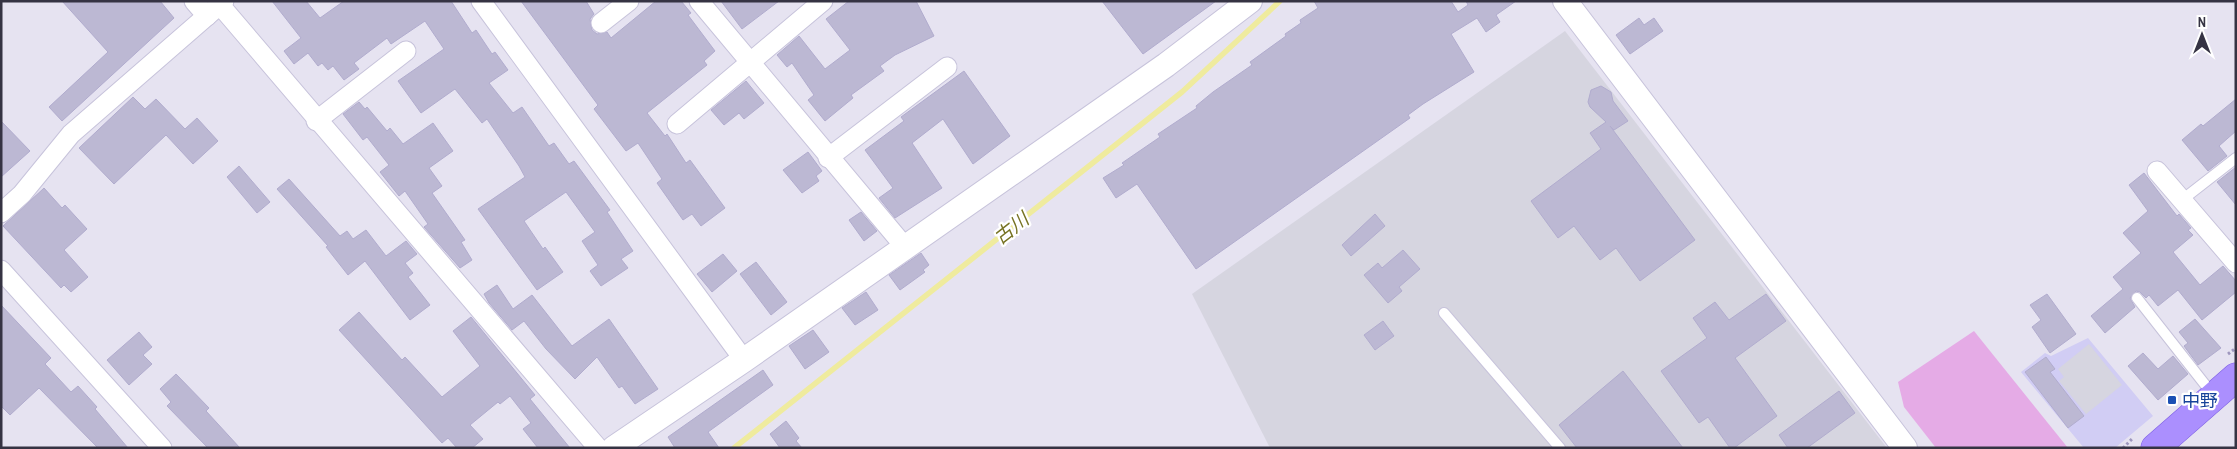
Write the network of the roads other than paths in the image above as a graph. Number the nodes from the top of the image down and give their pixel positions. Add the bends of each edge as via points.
1 (194, 1) edge
2 (481, 1) edge
3 (629, 1) edge
4 (699, 1) edge
5 (823, 1) edge
6 (1250, 1) edge
7 (1564, 1) edge
8 (217, 8) edge
9 (600, 23) dead end
10 (406, 51) dead end
11 (749, 63) junction
12 (946, 67) dead end
13 (316, 121) junction
14 (678, 124) dead end
15 (828, 158) junction
16 (2236, 158) edge
17 (2157, 171) dead end
18 (2182, 200) junction
19 (1, 214) edge
20 (905, 247) junction
21 (2236, 263) edge
22 (1, 270) edge
23 (2137, 298) dead end
24 (1444, 313) dead end
25 (744, 360) junction
26 (2229, 386) edge
27 (162, 448) edge
28 (598, 448) edge
29 (614, 448) edge
30 (1560, 448) edge
31 (1904, 448) edge
32 (2155, 448) edge

1 - 8 street
2 - 25 street
3 - 9 street
4 - 11 street
5 - 11 street
6 - 20 street via 1166,65
7 - 31 street
8 - 13 street
8 - 19 street via 71,134 22,194
10 - 13 street
11 - 14 street
11 - 15 street
12 - 15 street
13 - 28 street
15 - 20 street
16 - 18 lane
17 - 18 street
18 - 21 street
20 - 25 street
22 - 27 street
23 - 26 lane
24 - 30 lane
25 - 29 street
26 - 32 main road

